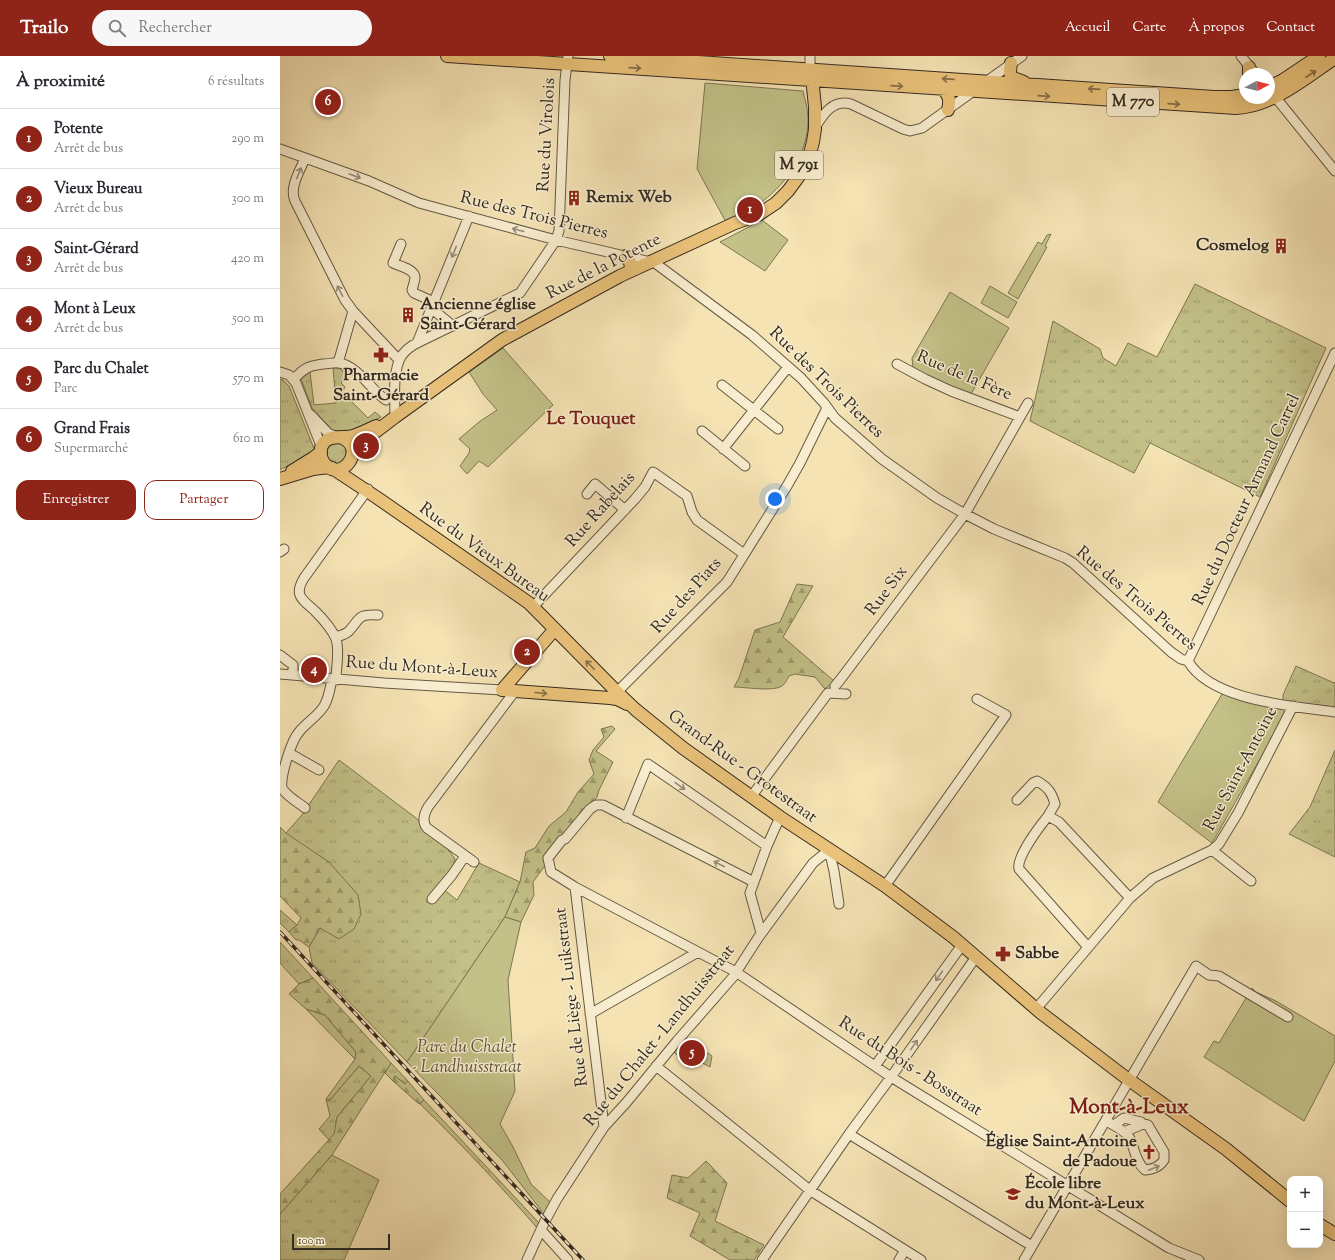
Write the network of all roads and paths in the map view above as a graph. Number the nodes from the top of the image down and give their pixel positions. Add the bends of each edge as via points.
1 (447, 56) edge
2 (610, 56) edge
3 (810, 56) edge
4 (1022, 56) edge
5 (1241, 56) edge
6 (1319, 56) edge
7 (1335, 58) edge
8 (567, 60) edge
9 (1011, 63) junction
10 (1248, 68) edge
11 (810, 77) junction
12 (987, 82) junction
13 (1033, 85) junction
14 (1275, 88) edge
15 (943, 89) junction
16 (1275, 90) edge
17 (975, 91) junction
18 (1239, 94) edge
19 (1275, 97) edge
20 (1257, 104) edge
21 (948, 110) junction
22 (815, 129) junction
23 (280, 149) edge
24 (305, 158) junction
25 (1335, 171) edge
26 (469, 216) junction
27 (735, 223) junction
28 (556, 240) junction
29 (401, 244) dead end
30 (626, 256) junction
31 (651, 262) junction
32 (630, 271) junction
33 (432, 305) junction
34 (353, 312) junction
35 (453, 326) junction
36 (417, 343) junction
37 (1335, 353) edge
38 (399, 360) junction
39 (338, 363) junction
40 (897, 364) dead end
41 (788, 367) junction
42 (280, 372) edge
43 (294, 379) junction
44 (722, 385) dead end
45 (386, 400) dead end
46 (1028, 403) dead end
47 (827, 408) junction
48 (306, 409) junction
49 (754, 410) junction
50 (395, 417) junction
51 (1020, 417) junction
52 (778, 429) dead end
53 (702, 431) dead end
54 (338, 437) junction
55 (723, 448) junction
56 (321, 451) junction
57 (352, 457) junction
58 (744, 466) dead end
59 (331, 468) junction
60 (280, 479) edge
61 (371, 493) junction
62 (587, 494) dead end
63 (625, 510) junction
64 (965, 514) junction
65 (744, 554) junction
66 (533, 607) junction
67 (378, 615) dead end
68 (555, 629) junction
69 (335, 637) junction
70 (280, 655) edge
71 (1188, 661) junction
72 (280, 674) edge
73 (293, 675) junction
74 (334, 679) junction
75 (835, 686) dead end
76 (502, 690) junction
77 (515, 691) junction
78 (846, 694) dead end
79 (614, 695) junction
80 (977, 699) dead end
81 (1293, 706) junction
82 (636, 710) joint
83 (1335, 712) edge
84 (289, 753) junction
85 (282, 766) edge
86 (319, 770) dead end
87 (751, 797) junction
88 (1017, 800) dead end
89 (305, 808) dead end
90 (1048, 816) junction
91 (780, 817) junction
92 (626, 818) junction
93 (767, 846) junction
94 (829, 850) junction
95 (1212, 850) junction
96 (465, 856) junction
97 (474, 862) dead end
98 (1251, 881) dead end
99 (754, 882) junction
100 (885, 886) junction
101 (575, 887) junction
102 (1130, 898) junction
103 (432, 899) dead end
104 (839, 904) dead end
105 (761, 933) junction
106 (962, 945) junction
107 (1088, 947) junction
108 (698, 952) junction
109 (976, 957) junction
110 (736, 972) junction
111 (1036, 1009) junction
112 (590, 1014) junction
113 (1288, 1017) dead end
114 (656, 1066) junction
115 (876, 1066) junction
116 (891, 1077) junction
117 (1129, 1080) junction
118 (1110, 1123) junction
119 (1142, 1124) junction
120 (604, 1127) junction
121 (1124, 1132) junction
122 (849, 1134) junction
123 (1068, 1185) junction
124 (811, 1190) junction
125 (1287, 1199) edge
126 (1323, 1227) edge
127 (541, 1230) junction
128 (1335, 1234) edge
129 (1032, 1246) junction
130 (905, 1250) junction
131 (527, 1260) edge
132 (568, 1260) edge
133 (762, 1260) edge
134 (899, 1260) edge
135 (921, 1260) edge
136 (1024, 1260) edge
137 (1199, 1260) edge

1 - 8 main road, M 770
2 - 11 main road, M 770
3 - 11 street
4 - 9 street, Rue de la Potente
5 - 10 street
6 - 14 main road, M 770
16 -> 7 main road, M 770
8 -> 11 main road, M 770 via 726,74
8 - 28 street, Rue du Virolois via 559,231
9 - 12 street, Rue de la Potente
9 - 13 main road via 1011,77
12 -> 11 main road, M 770 via 889,75
11 -> 15 main road, M 770
11 - 22 main road, Rue de la Potente / M 791 via 815,107
11 - 27 main road, Rue de la Potente / M 791 via 810,125 806,149 800,164 786,185 772,198
12 - 13 main road, M 770
12 - 17 street, Rue de la Potente
18 -> 13 main road, M 770 via 1214,96
15 - 17 main road, M 770
15 - 21 main road via 950,102
17 -> 20 main road, M 770 via 1231,108
17 - 21 street, Rue de la Potente
19 - 25 street
21 - 22 street, Rue de la Potente via 922,128 910,131 851,104 841,103 832,106
22 - 27 main road, Rue de la Potente / M 791 via 808,157 788,191 766,210
23 - 24 street, Rue des Trois Pierres
24 -> 26 street, Rue des Trois Pierres via 419,203
34 -> 24 street via 293,197 293,188
28 -> 26 street, Rue des Trois Pierres
26 -> 33 street
27 - 31 main road, Rue de la Potente / M 791
28 - 30 street, Rue des Trois Pierres
28 - 35 street via 520,293
29 - 33 street via 393,263 413,272 413,292
30 - 31 street, Rue des Trois Pierres
30 - 32 main road
31 - 32 main road, Rue de la Potente / M 791
31 - 41 street, Rue des Trois Pierres via 725,313
32 - 50 main road, Rue de la Potente / M 791 via 502,340
33 - 35 street
33 - 36 street
34 - 38 street
34 - 39 street
35 - 36 street
36 - 38 street via 404,352
37 - 71 street, Rue du Docteur Armand Carrel
38 - 50 street via 396,374
39 - 43 street via 308,367
39 - 45 street via 352,369
40 - 51 street, Rue de la Fère via 944,388
41 - 47 street, Rue des Trois Pierres
41 - 49 street
42 - 43 street
43 - 48 street
44 - 49 street
46 - 51 street, Rue de la Fère
47 - 64 street, Rue des Trois Pierres via 834,418 882,459 936,498
47 - 65 street, Rue des Piats via 787,486
48 - 54 street via 322,428
48 - 56 street via 320,442
49 - 52 street
49 - 55 street
50 - 54 main road, Rue de la Potente / M 791 via 356,435
50 - 57 main road, Rue de la Potente / M 791 via 361,443
51 - 64 street, Rue de la Fère
53 - 55 street
54 - 56 main road via 326,441
54 - 57 main road via 351,446
55 - 58 street
56 - 59 main road via 323,462
56 - 60 main road
57 - 59 main road via 343,468
57 - 61 main road, Rue du Vieux Bureau via 350,468
59 - 60 main road
59 - 61 main road, Rue du Vieux Bureau
61 - 66 main road, Rue du Vieux Bureau
61 - 69 street via 304,578 299,589 301,598 329,627
62 - 63 street via 596,484
63 - 65 street, Rue Rabelais via 654,472 687,496 697,520
63 - 66 street, Rue Rabelais
64 - 71 street, Rue des Trois Pierres via 1073,563 1171,652
64 - 75 street, Rue Six
65 - 79 street, Rue des Piats via 724,585
66 - 68 main road, Rue du Vieux Bureau
67 - 69 street via 362,616 350,631
68 - 76 main road
79 -> 68 main road, Rue du Vieux Bureau
69 - 74 street via 337,647
70 - 73 street via 293,665
71 - 81 street, Rue des Trois Pierres via 1200,676 1229,691 1250,699
72 - 73 street, Rue du Mont-à-Leux
73 - 74 street, Rue du Mont-à-Leux
74 - 76 street, Rue du Mont-à-Leux
74 - 84 street via 324,707 296,735
76 - 77 main road, Rue du Mont-à-Leux
77 -> 79 main road, Rue du Mont-à-Leux
77 - 96 street via 424,814 427,828
78 - 87 street via 828,694
79 - 82 main road, Rue du Vieux Bureau
80 - 100 street via 1006,716
81 - 83 street, Rue des Trois Pierres
81 - 95 street, Rue Saint-Antoine via 1238,813 1219,844
82 - 87 main road, Grand-Rue - Grotestraat via 682,748
84 - 85 street
84 - 86 street
85 - 89 street via 282,787
87 - 91 main road, Grand-Rue - Grotestraat
88 - 90 street via 1037,781 1050,790 1054,797 1055,804
90 - 102 street via 1059,822
90 - 107 street via 1021,856 1019,868
91 - 93 street
91 - 94 main road, Grand-Rue - Grotestraat
92 -> 93 street via 648,764
99 -> 92 street
92 - 101 street, Rue du Bois - Bosstraat via 603,805 596,805 548,858 550,872
93 - 99 street
94 - 100 main road, Grand-Rue - Grotestraat
94 - 104 street
94 - 105 street, Rue du Chalet - Landhuisstraat via 813,863
95 - 98 street
95 - 102 street, Rue Saint-Antoine via 1153,878
96 - 97 street
96 - 103 street
99 - 105 street via 750,893
100 - 106 main road, Grand-Rue - Grotestraat
101 - 108 street, Rue du Bois - Bosstraat
101 - 112 street, Rue de Liège - Luikstraat
102 - 107 street, Rue Saint-Antoine
105 - 110 street, Rue du Chalet - Landhuisstraat
106 - 109 main road, Grand-Rue - Grotestraat
106 -> 115 street
107 - 111 street, Rue Saint-Antoine
108 - 110 street, Rue du Bois - Bosstraat
108 - 112 street
109 - 111 main road, Grand-Rue - Grotestraat
116 -> 109 street
110 - 114 street, Rue du Chalet - Landhuisstraat
110 - 115 street, Rue du Bois - Bosstraat
111 - 117 main road, Grand-Rue - Grotestraat
112 - 120 street, Rue de Liège - Luikstraat
113 - 117 street via 1219,976 1209,975 1196,966
114 - 120 street, Rue du Chalet - Landhuisstraat
114 - 124 street
115 - 116 street, Rue du Bois - Bosstraat
116 - 122 street
116 - 123 street, Rue du Bois - Bosstraat
117 - 118 street
117 - 125 main road, Grand-Rue - Grotestraat via 1226,1149
118 - 119 street via 1124,1118
118 - 121 street
118 - 123 street
119 - 121 street
121 -> 119 street via 1129,1136 1141,1167 1152,1170 1164,1160 1164,1152 1148,1125
120 - 127 street, Rue du Chalet - Landhuisstraat via 557,1199
122 - 124 street
122 - 129 street
123 - 129 street
123 - 137 street, Rue du Bois - Bosstraat via 1169,1248
124 - 130 street
124 - 133 street
126 - 128 main road
127 - 131 street, Rue du Chalet - Landhuisstraat
127 - 132 street
129 - 136 street
130 - 134 street
130 - 135 street

